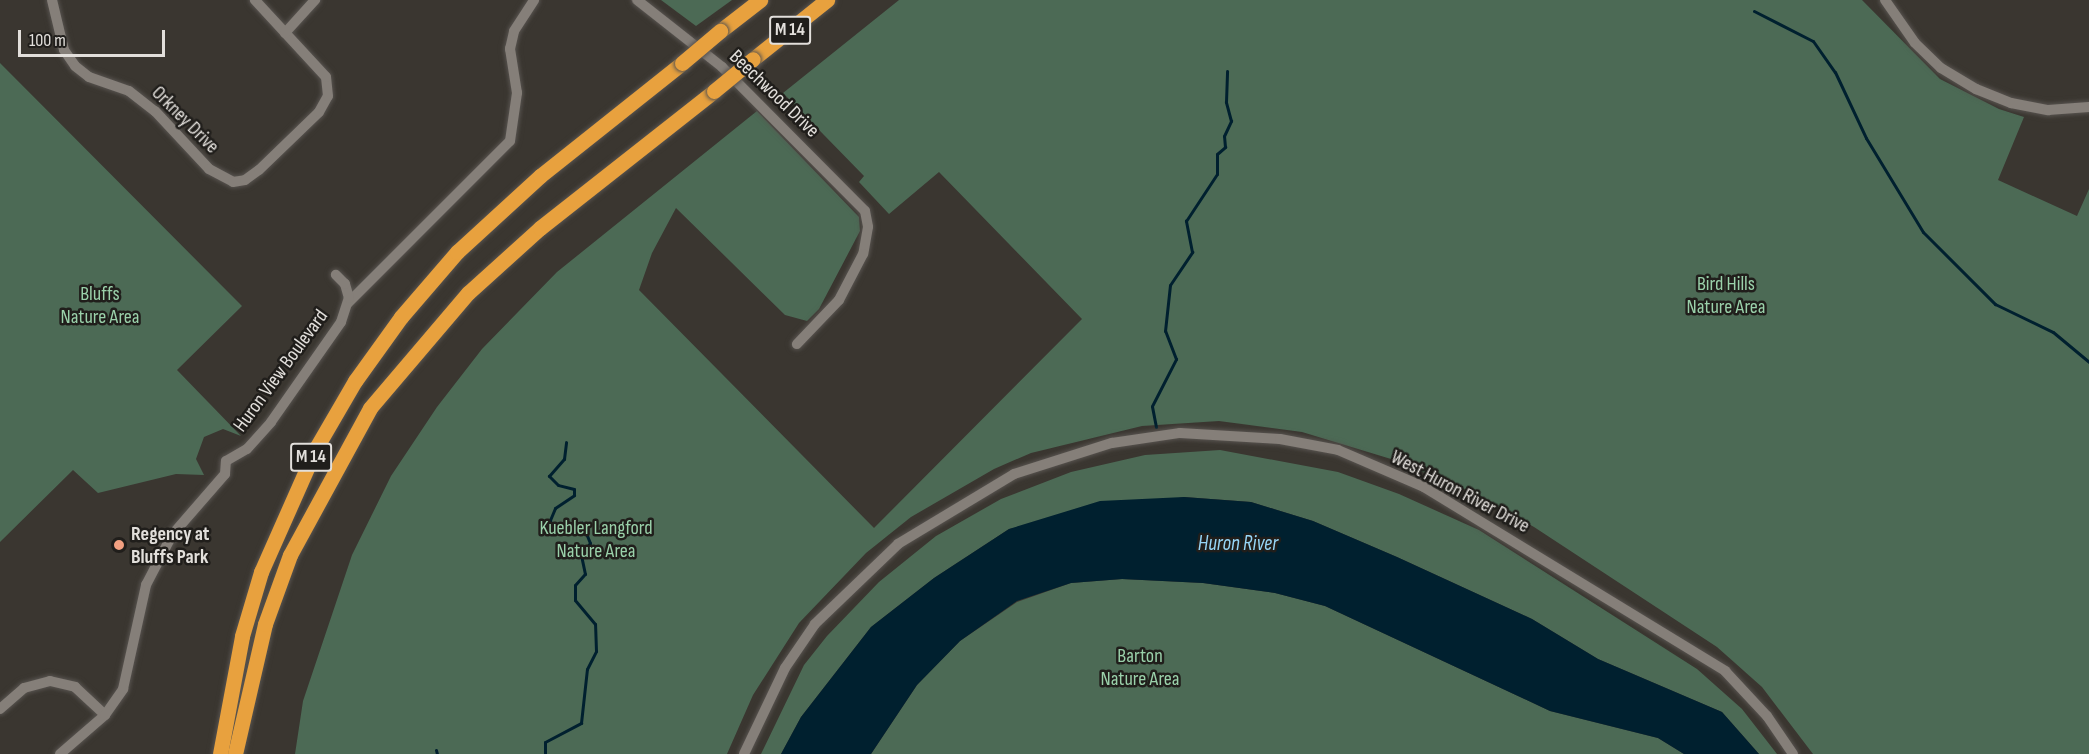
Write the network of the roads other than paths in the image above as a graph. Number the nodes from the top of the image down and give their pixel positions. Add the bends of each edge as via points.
1 (52, 0) edge
2 (255, 0) edge
3 (315, 0) edge
4 (534, 0) edge
5 (638, 0) edge
6 (760, 0) edge
7 (827, 0) edge
8 (1885, 0) edge
9 (285, 33) junction
10 (2089, 107) edge
11 (336, 275) dead end
12 (348, 303) junction
13 (797, 344) dead end
14 (0, 709) edge
15 (105, 715) junction
16 (60, 754) edge
17 (220, 754) edge
18 (235, 754) edge
19 (744, 754) edge
20 (1793, 754) edge

1 - 9 street, Orkney Drive via 64,50 75,66 89,77 129,91 222,178 245,180 319,112 328,96 326,77
2 - 9 street
3 - 9 street
4 - 12 street, Huron View Boulevard via 514,31 510,49 517,100 510,141
5 - 13 street, Beechwood Drive via 730,74 865,211 868,227 863,254 839,300
6 - 17 highway, M 14, bridge via 540,176 457,252 401,317 355,381 316,448 261,572 242,636
7 - 18 highway, M 14, bridge via 540,228 468,293 370,408 290,555 265,624
8 - 10 street via 1915,44 1941,68 1976,89 2011,103 2048,110
11 - 12 street, Huron View Boulevard via 345,284
12 - 15 street, Huron View Boulevard via 341,322 272,422 247,449 226,461 225,474 185,517 162,550 139,607 123,689
14 - 15 street via 24,688 50,681 75,687
15 - 16 street, Huron View Boulevard
19 - 20 street, West Huron River Drive via 784,668 815,624 898,544 1014,474 1112,443 1180,433 1280,439 1338,450 1424,487 1725,671 1767,716

